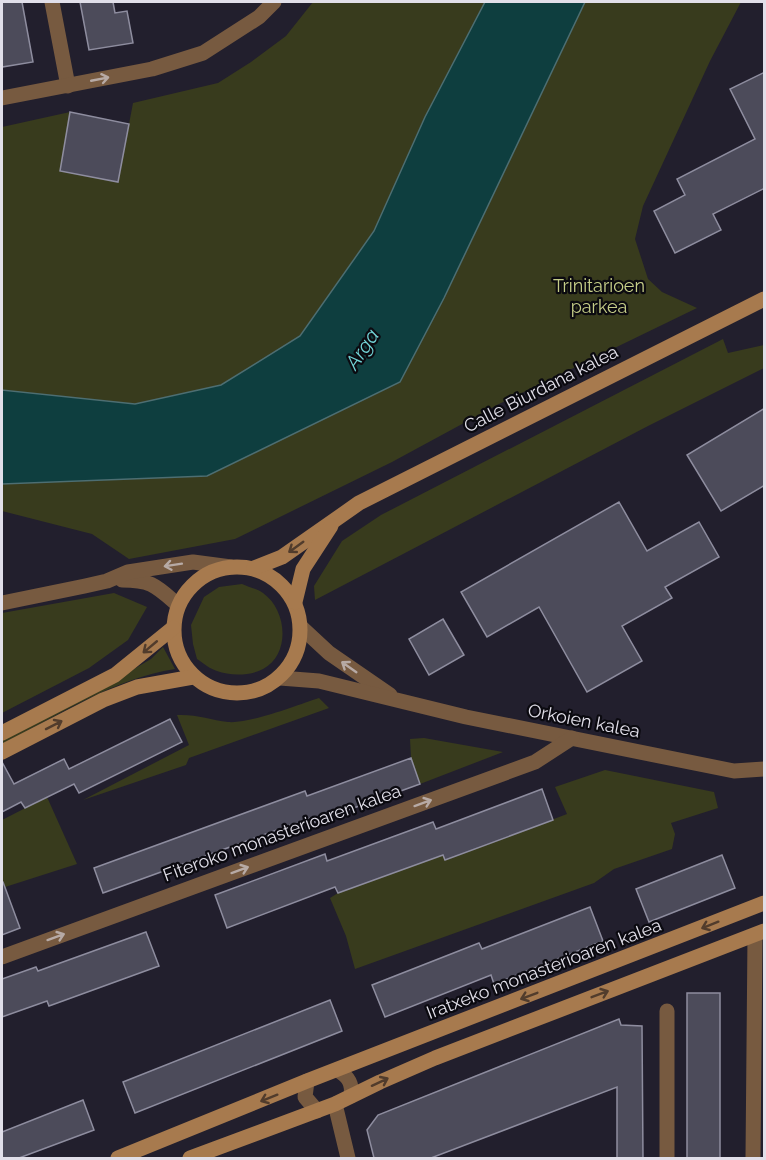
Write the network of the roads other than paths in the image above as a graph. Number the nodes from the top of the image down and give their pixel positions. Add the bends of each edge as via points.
1 (52, 2) edge
2 (274, 2) edge
3 (68, 86) junction
4 (2, 98) edge
5 (765, 298) edge
6 (336, 519) junction
7 (231, 567) junction
8 (254, 568) junction
9 (107, 580) junction
10 (295, 602) junction
11 (2, 603) edge
12 (178, 604) junction
13 (302, 627) junction
14 (173, 628) junction
15 (193, 677) junction
16 (280, 678) junction
17 (397, 700) junction
18 (2, 733) edge
19 (572, 738) junction
20 (2, 752) edge
21 (765, 769) edge
22 (765, 903) edge
23 (760, 933) edge
24 (2, 957) edge
25 (667, 1011) dead end
26 (337, 1070) junction
27 (308, 1081) junction
28 (351, 1096) junction
29 (335, 1104) junction
30 (317, 1112) junction
31 (118, 1158) edge
32 (190, 1158) edge
33 (348, 1158) edge
34 (667, 1158) edge
35 (753, 1158) edge

1 - 3 street
3 -> 2 street via 152,69 203,53 259,17
3 - 4 street
5 - 6 street, Calle Biurdana kalea via 359,503
6 -> 8 street, Calle Biurdana kalea via 282,557
6 - 10 street, Calle Biurdana kalea via 303,569
7 - 8 street
7 -> 9 street via 193,562 128,572
7 - 12 street via 206,574
8 - 10 street via 282,584
9 - 11 street
9 - 12 street via 143,580
10 - 13 street
12 - 14 street
13 - 16 street via 296,657
17 -> 13 street, Orkoien kalea via 329,653
14 - 15 street via 178,656
14 -> 18 street via 115,675
15 - 16 street via 222,693 250,693
20 -> 15 street via 136,687
16 - 17 street, Orkoien kalea via 319,681
17 - 19 street, Orkoien kalea
19 - 21 street, Orkoien kalea via 734,771
24 -> 19 street, Fiteroko monasterioaren kalea via 535,762
22 -> 26 street, Iratxeko monasterioaren kalea
28 -> 23 street via 435,1058
23 - 35 street
25 - 34 street
26 - 27 street, Iratxeko monasterioaren kalea
26 - 28 street via 350,1081
27 - 30 street via 305,1097
27 -> 31 street, Iratxeko monasterioaren kalea
28 - 29 street
29 - 30 street
29 - 33 street
30 - 32 street

